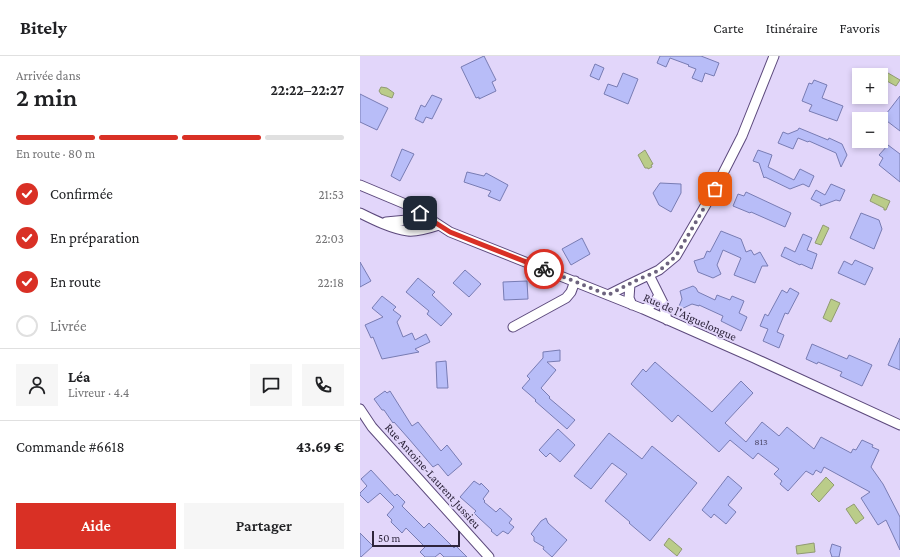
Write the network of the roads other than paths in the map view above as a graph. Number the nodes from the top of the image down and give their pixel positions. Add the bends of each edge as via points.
1 (774, 56) edge
2 (360, 185) edge
3 (360, 213) edge
4 (420, 213) junction
5 (380, 222) junction
6 (439, 225) junction
7 (649, 275) junction
8 (575, 281) junction
9 (630, 284) junction
10 (608, 295) junction
11 (659, 295) junction
12 (632, 305) junction
13 (643, 309) junction
14 (667, 320) junction
15 (513, 327) dead end
16 (360, 409) edge
17 (900, 425) edge
18 (489, 557) edge

1 - 7 street via 742,136 715,189 676,256 660,270
2 - 4 street, Rue de l'Aiguelongue via 410,206
3 - 5 street
4 - 5 street via 407,220
4 - 6 street, Rue de l'Aiguelongue
5 - 6 street via 408,231
6 - 8 street, Rue de l'Aiguelongue via 450,232
7 - 9 street
7 - 11 street
8 - 10 street, Rue de l'Aiguelongue
8 - 15 street via 566,298
9 - 10 street
9 - 12 street
10 - 12 street, Rue de l'Aiguelongue
11 - 13 street via 656,302
11 - 14 street
12 - 13 street, Rue de l'Aiguelongue
13 - 14 street, Rue de l'Aiguelongue
14 - 17 street, Rue de l'Aiguelongue
16 - 18 street, Rue Antoine-Laurent Jussieu via 372,427

